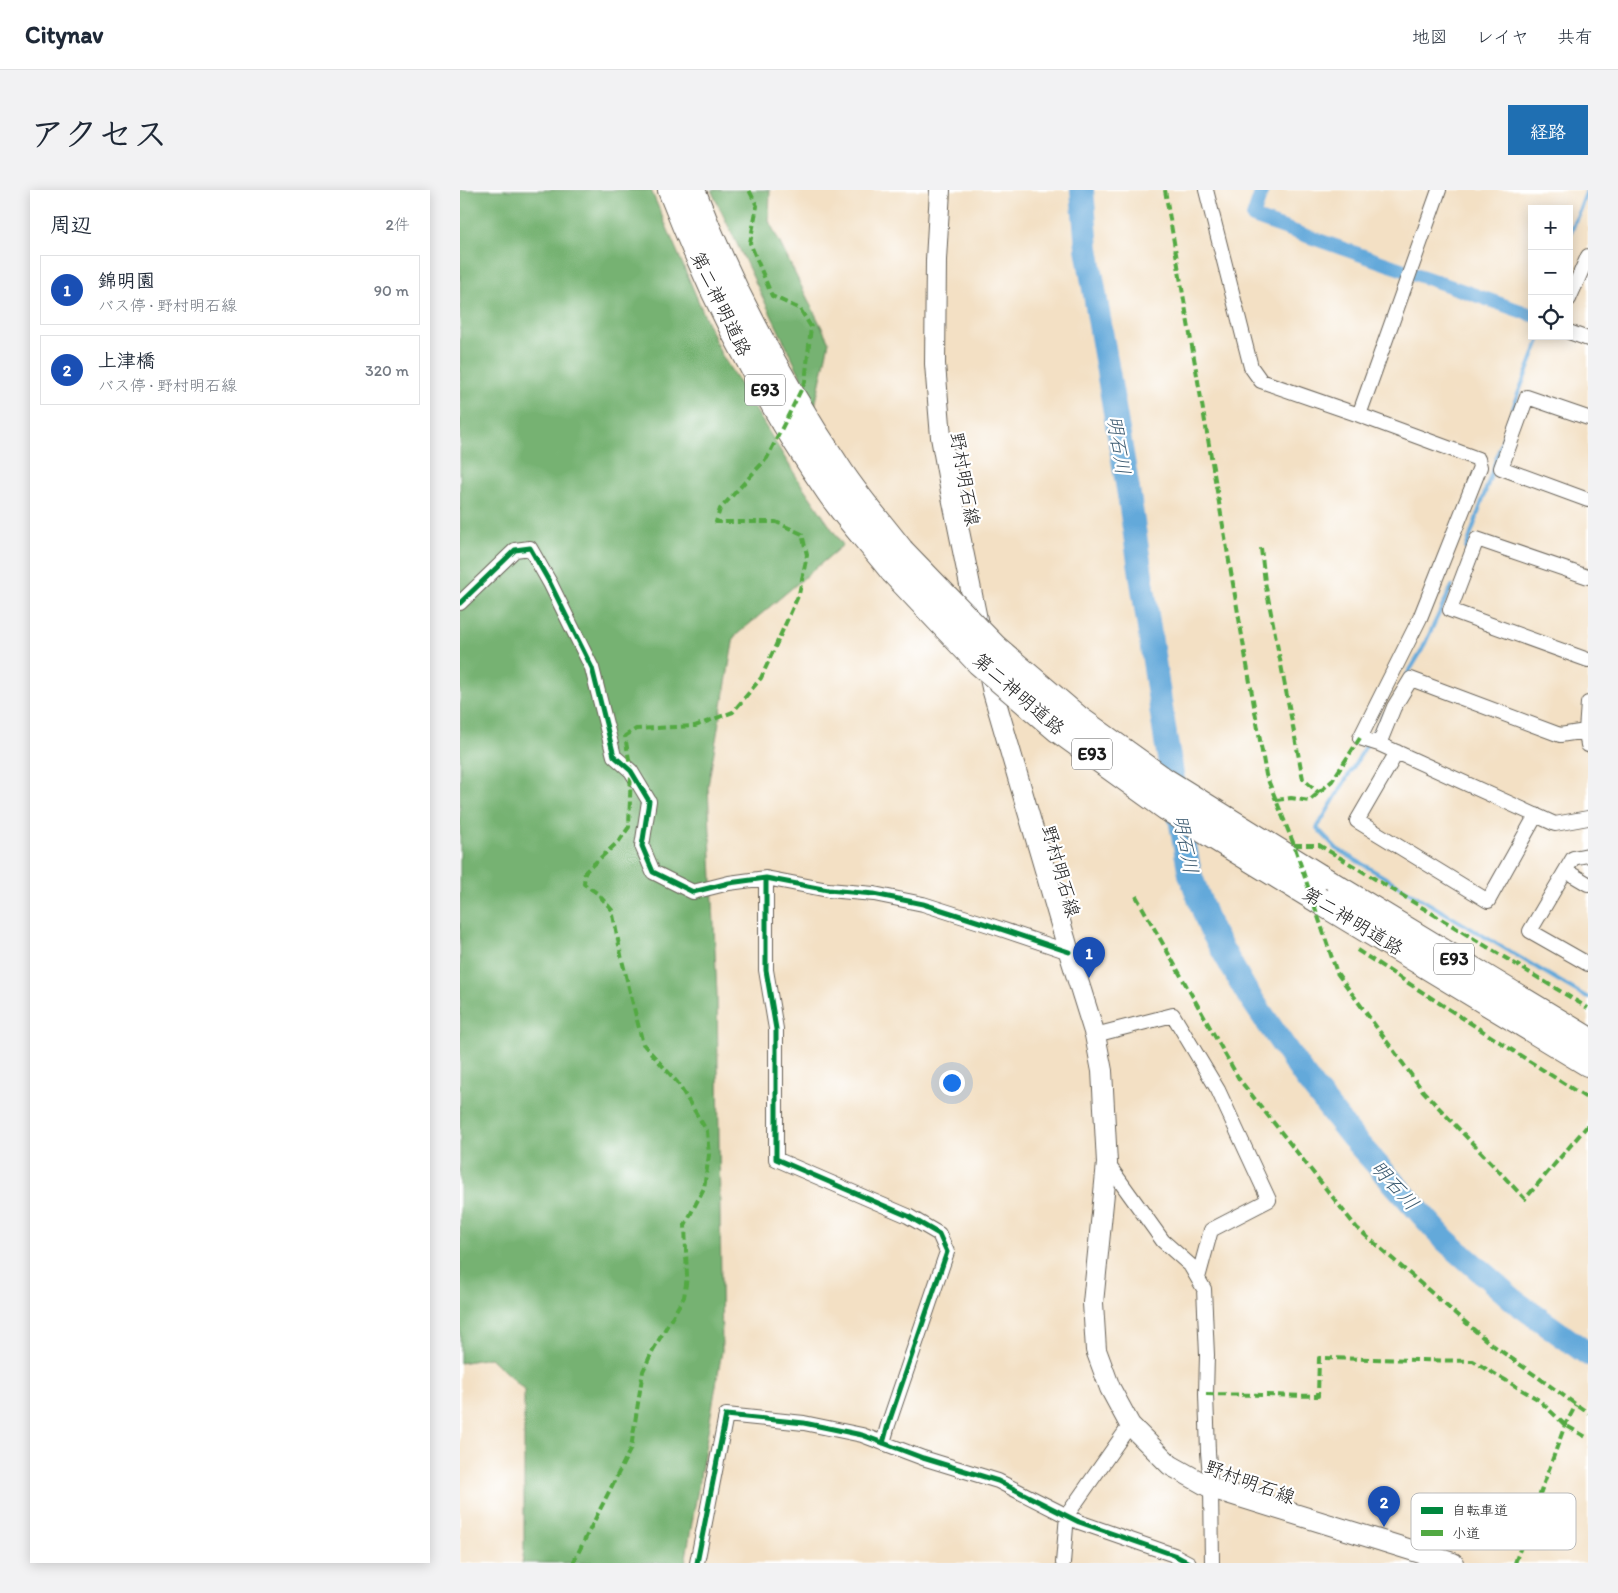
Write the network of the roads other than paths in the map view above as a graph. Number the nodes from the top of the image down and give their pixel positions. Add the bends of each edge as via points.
1 (671, 190) edge
2 (692, 190) edge
3 (940, 190) edge
4 (1206, 190) edge
5 (1439, 190) edge
6 (1588, 256) edge
7 (1570, 295) edge
8 (1573, 333) edge
9 (1588, 339) edge
10 (1359, 415) junction
11 (1588, 418) edge
12 (1588, 500) edge
13 (897, 561) junction
14 (1588, 577) edge
15 (460, 603) edge
16 (1588, 660) edge
17 (1588, 703) edge
18 (1587, 738) edge
19 (1379, 744) junction
20 (1397, 752) junction
21 (1536, 815) junction
22 (1588, 818) edge
23 (1588, 855) edge
24 (1566, 871) junction
25 (766, 878) junction
26 (1588, 884) edge
27 (1320, 889) junction
28 (1069, 952) junction
29 (1588, 964) edge
30 (1095, 1035) junction
31 (1588, 1040) edge
32 (1588, 1063) edge
33 (1107, 1163) junction
34 (1198, 1278) junction
35 (1130, 1425) junction
36 (883, 1443) junction
37 (1211, 1488) junction
38 (1067, 1515) junction
39 (1411, 1550) edge
40 (1411, 1550) edge
41 (697, 1563) edge
42 (1063, 1563) edge
43 (1189, 1563) edge
44 (1212, 1563) edge
45 (1453, 1563) edge

1 - 13 highway, 第二神明道路 / E93 via 686,231 735,335 774,406 830,492
2 - 13 highway, 第二神明道路 / E93 via 753,328 790,394
3 - 28 main road, 野村明石線 via 935,364 941,437 993,692
4 - 10 street via 1251,367 1261,381
5 - 10 street
6 - 7 street
8 - 9 street
10 - 19 street via 1478,459 1480,467 1420,618 1360,738
11 - 12 street via 1527,397 1501,468
13 - 27 highway, 第二神明道路 / E93, bridge via 979,662 1059,730 1166,807
14 - 16 street via 1477,539 1450,610
15 - 25 street via 515,550 530,548 592,668 614,756 631,771 649,801 642,846 653,872 693,892
17 - 18 street
18 - 19 street via 1560,735 1411,679 1394,707
19 - 20 street
20 - 21 street
20 - 21 street via 1357,822 1488,901
21 - 22 street via 1555,824
23 - 24 street via 1573,858
24 - 26 street
24 - 29 street via 1530,931
25 - 28 street via 923,904
25 - 36 street via 766,970 776,1029 776,1159 908,1216 939,1234 947,1252
27 - 31 highway, 第二神明道路 / E93
27 - 32 highway, 第二神明道路 / E93
28 - 30 main road, 野村明石線
30 - 33 main road, 野村明石線 via 1102,1071
30 - 34 street via 1173,1015 1218,1090 1269,1200 1211,1230
33 - 34 street via 1164,1241 1190,1265
33 - 35 main road, 野村明石線 via 1093,1302 1096,1350 1110,1388
34 - 37 street via 1204,1289
35 - 37 main road, 野村明石線 via 1170,1464
35 - 38 street
36 - 38 street via 998,1481
36 - 41 street via 862,1435 804,1423 726,1415
37 - 40 main road, 野村明石線
37 - 44 street
38 - 42 street
38 - 43 street
39 - 45 main road, 野村明石線

